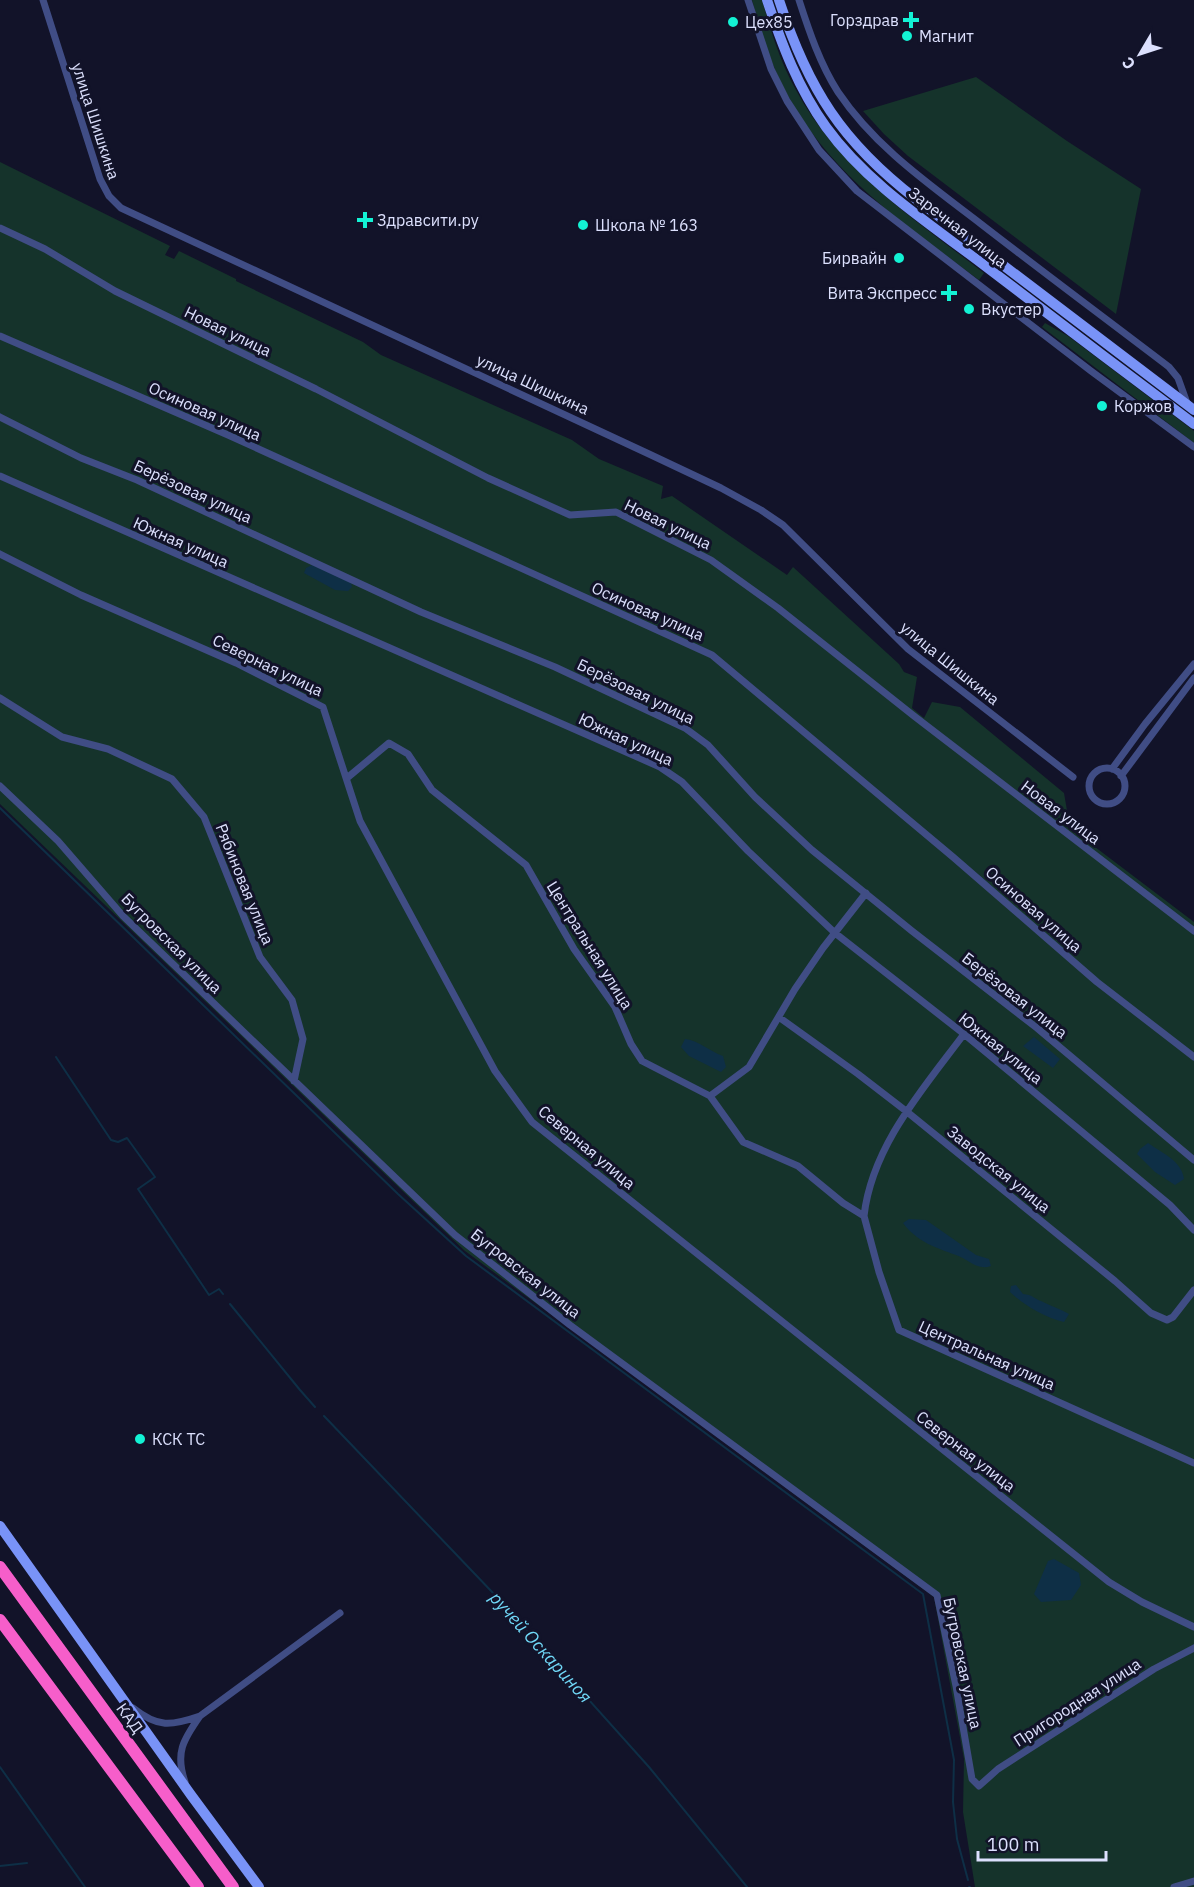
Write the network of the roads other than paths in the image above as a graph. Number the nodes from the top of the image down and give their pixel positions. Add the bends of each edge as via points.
1 (43, 0) edge
2 (748, 0) edge
3 (767, 0) edge
4 (779, 0) edge
5 (800, 0) edge
6 (0, 228) edge
7 (0, 336) edge
8 (1191, 408) edge
9 (0, 417) edge
10 (1194, 424) edge
11 (1194, 447) edge
12 (0, 476) edge
13 (0, 554) edge
14 (1194, 664) edge
15 (1194, 678) edge
16 (0, 698) edge
17 (1112, 769) junction
18 (1121, 776) junction
19 (1073, 777) dead end
20 (347, 778) junction
21 (0, 786) edge
22 (866, 893) junction
23 (1194, 931) edge
24 (835, 933) junction
25 (780, 1018) junction
26 (964, 1034) junction
27 (1194, 1057) edge
28 (294, 1081) junction
29 (710, 1096) junction
30 (906, 1111) junction
31 (1194, 1160) edge
32 (864, 1216) junction
33 (1194, 1230) edge
34 (1194, 1290) edge
35 (1194, 1463) edge
36 (0, 1526) edge
37 (0, 1567) edge
38 (340, 1613) dead end
39 (0, 1620) edge
40 (1194, 1627) edge
41 (1194, 1648) edge
42 (122, 1699) junction
43 (200, 1716) junction
44 (979, 1786) joint
45 (191, 1795) junction
46 (1194, 1881) edge
47 (198, 1887) edge
48 (233, 1887) edge
49 (259, 1887) edge
50 (1174, 1887) edge

1 - 19 street, улица Шишкина via 100,179 121,207 721,488 760,510 783,525 908,650
2 - 11 street via 771,69 787,101 819,150 856,191
3 - 10 street, Заречная улица via 800,86 827,128 871,177
4 - 8 street, Заречная улица via 800,58 822,100 878,168
5 - 8 street via 816,48 837,90 877,140 908,168 1168,367 1178,378
6 - 23 street, Новая улица via 45,249 115,291 488,478 570,514 616,512 711,560
7 - 27 street, Осиновая улица via 712,655 1097,982
9 - 22 street, Берёзовая улица via 81,458 685,728 812,850
12 - 24 street, Южная улица via 660,767 682,782
13 - 20 street, Северная улица via 323,706
14 - 17 street
15 - 18 street
16 - 28 street, Рябиновая улица via 62,737 108,749 172,779 204,817 260,957 292,1000 303,1039
17 - 18 street
17 - 18 street via 1100,769 1091,777 1089,790 1096,800 1107,804 1119,799 1124,788
20 - 29 street, Центральная улица via 388,743 408,754 432,790 526,865 574,949 615,1007 642,1061
20 - 40 street, Северная улица via 360,821 384,869 495,1071 532,1122 1109,1581
21 - 28 street, Бугровская улица via 58,841 123,916
22 - 24 street
22 - 31 street, Берёзовая улица via 1037,1028
24 - 25 street via 795,989
24 - 26 street, Южная улица
25 - 29 street via 749,1067
25 - 30 street, Заводская улица
26 - 30 street
26 - 33 street, Южная улица via 1170,1205
28 - 44 street, Бугровская улица via 455,1235 570,1325 937,1595 972,1779
29 - 32 street, Центральная улица via 743,1142 798,1166
30 - 32 street via 878,1162
30 - 34 street, Заводская улица via 1151,1313 1167,1320 1173,1317
32 - 35 street, Центральная улица via 899,1330
36 - 42 street
37 - 48 highway, КАД
38 - 43 street
39 - 47 highway
41 - 44 street, Пригородная улица via 1154,1669 999,1769
42 - 43 street via 150,1720 165,1725
42 - 45 street
43 - 45 street via 180,1748 180,1764
45 - 49 street
46 - 50 street

